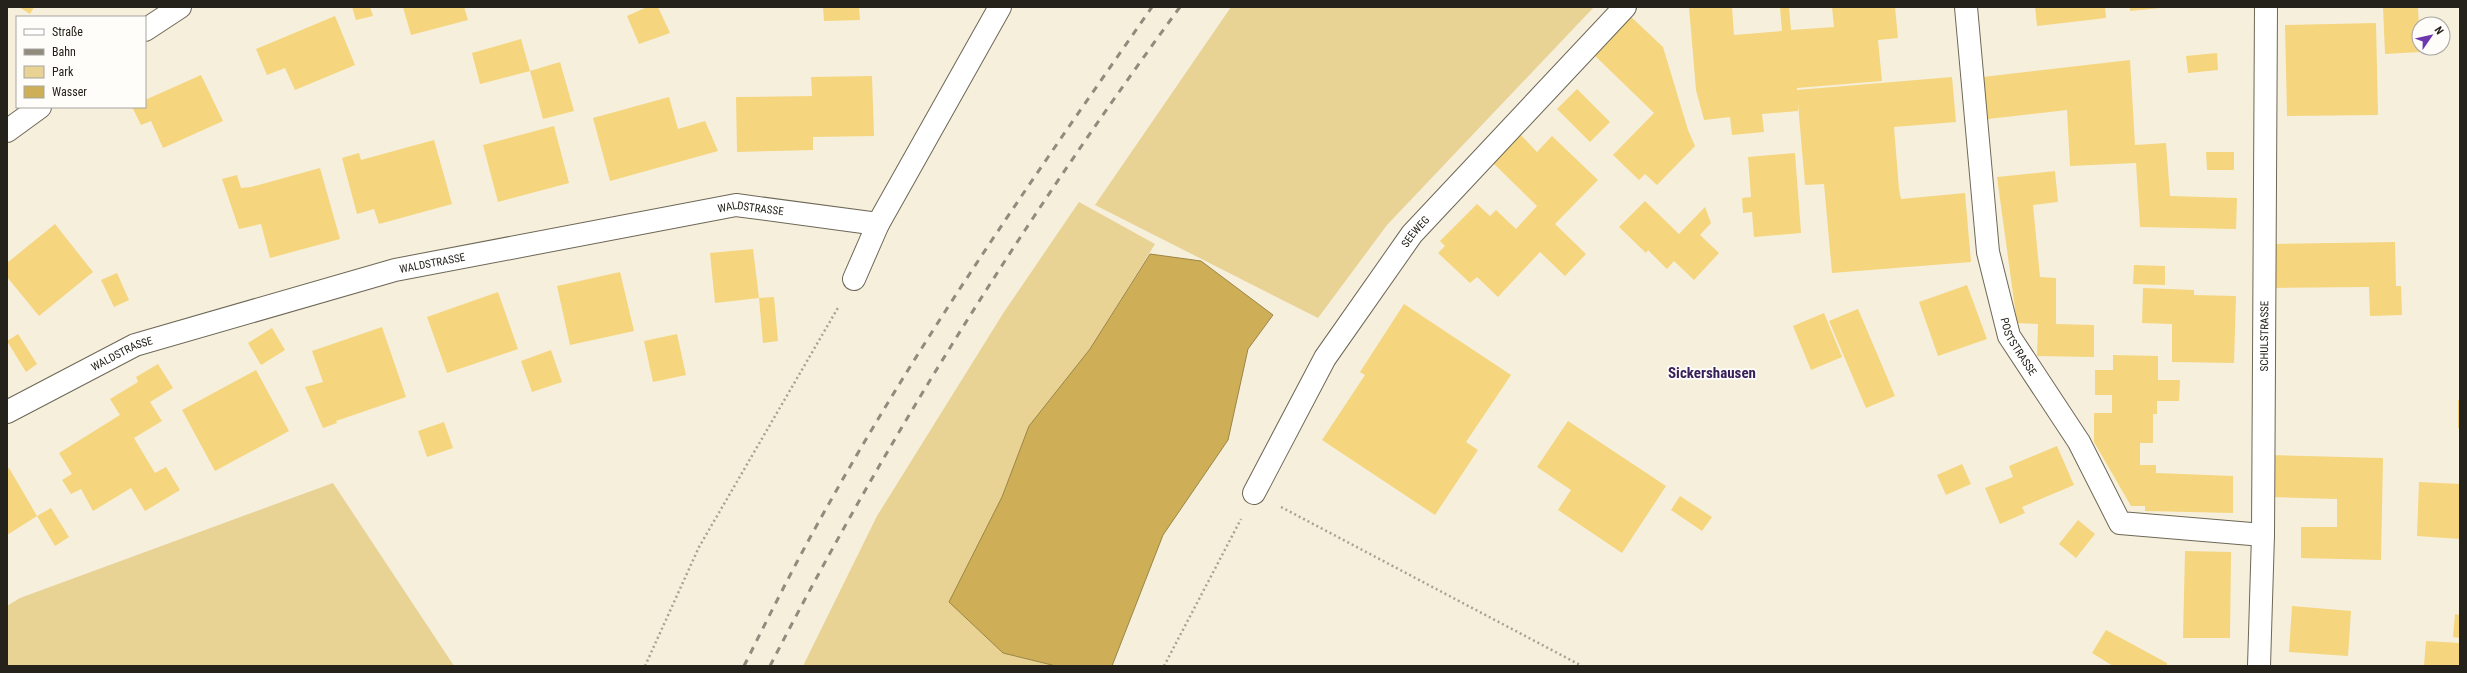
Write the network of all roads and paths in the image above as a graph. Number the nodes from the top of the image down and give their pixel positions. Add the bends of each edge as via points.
1 (180, 7) edge
2 (1000, 7) edge
3 (1625, 7) edge
4 (1966, 7) edge
5 (2266, 7) edge
6 (146, 29) edge
7 (39, 108) edge
8 (7, 131) edge
9 (878, 224) junction
10 (854, 278) joint
11 (7, 412) edge
12 (1254, 494) junction
13 (2263, 535) junction
14 (645, 666) edge
15 (1164, 666) edge
16 (1582, 666) edge
17 (2259, 666) edge

1 - 6 street
2 - 9 street
3 - 12 street, SEEWEG via 1412,234 1325,358
4 - 13 street, POSTSTRASSE via 1988,252 2008,336 2079,442 2120,522
5 - 13 street, SCHULSTRASSE
7 - 8 street
9 - 10 street
9 - 11 street, WALDSTRASSE via 736,205 395,270 135,345
10 - 14 path via 699,547
12 - 15 path
12 - 16 path
13 - 17 street, SCHULSTRASSE

